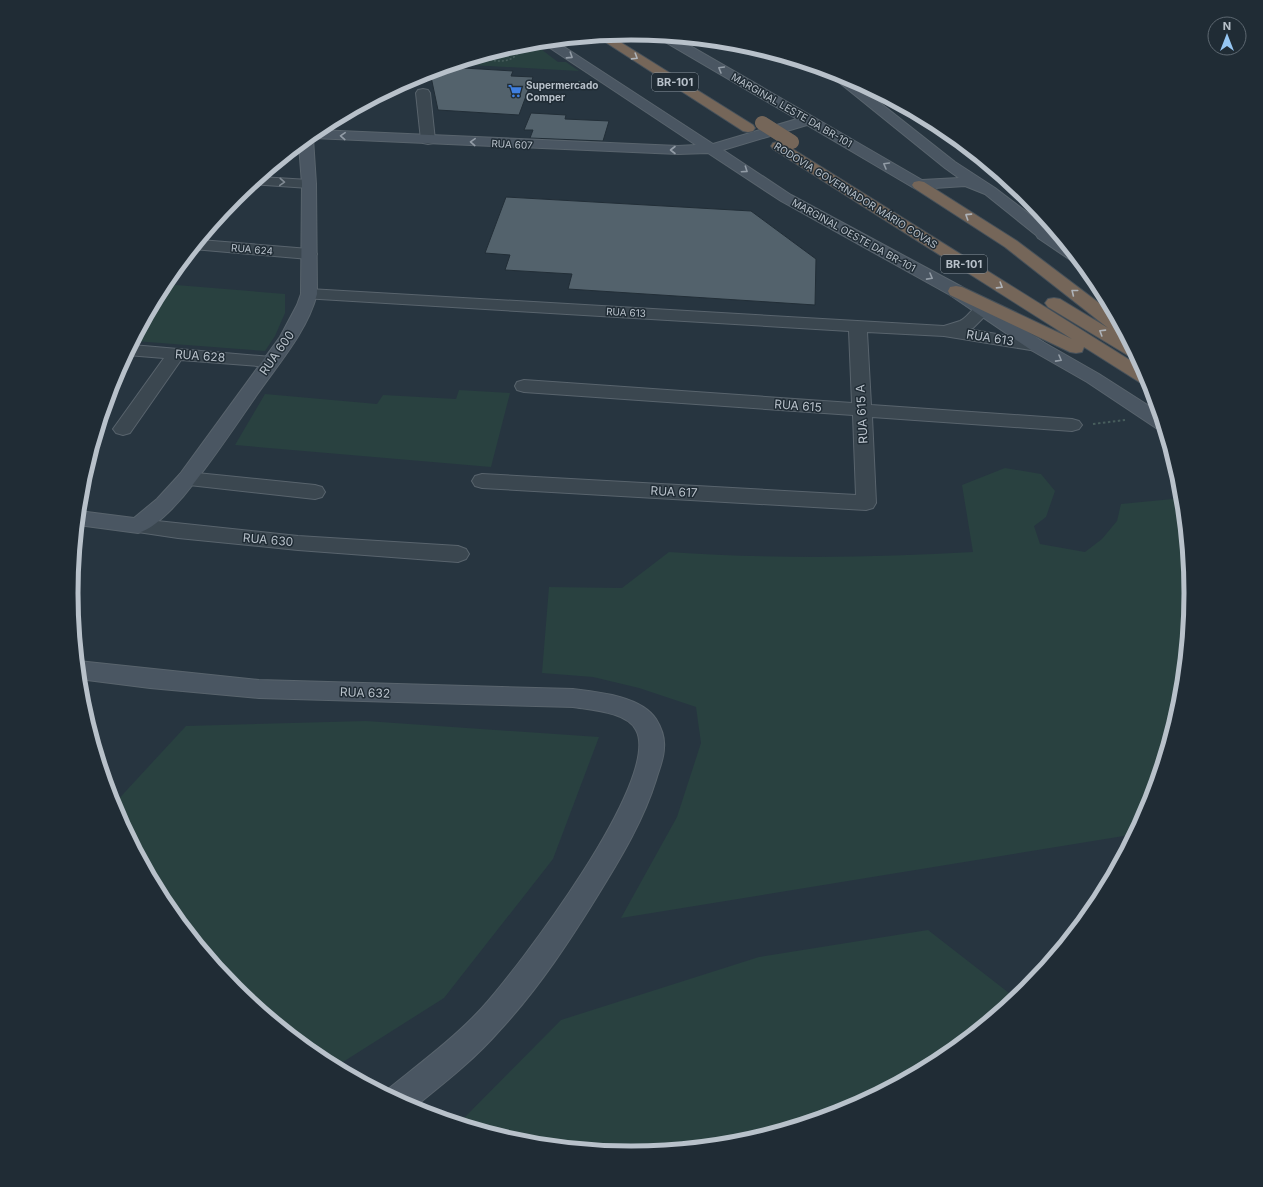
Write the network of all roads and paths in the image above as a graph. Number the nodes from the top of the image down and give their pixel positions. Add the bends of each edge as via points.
1 (629, 40) edge
2 (609, 41) edge
3 (674, 42) edge
4 (555, 46) edge
5 (519, 52) edge
6 (488, 59) edge
7 (595, 73) junction
8 (847, 84) edge
9 (544, 86) dead end
10 (422, 93) dead end
11 (809, 120) junction
12 (322, 135) edge
13 (428, 140) junction
14 (785, 144) junction
15 (306, 146) edge
16 (712, 148) junction
17 (950, 165) junction
18 (262, 181) edge
19 (959, 182) junction
20 (309, 184) junction
21 (919, 185) junction
22 (990, 191) junction
23 (1041, 223) edge
24 (1057, 243) junction
25 (201, 245) edge
26 (1063, 247) edge
27 (309, 254) junction
28 (956, 291) junction
29 (309, 294) junction
30 (982, 310) junction
31 (858, 326) junction
32 (1116, 326) edge
33 (944, 331) junction
34 (1037, 346) junction
35 (1127, 347) edge
36 (134, 350) edge
37 (176, 354) junction
38 (271, 362) junction
39 (1139, 374) edge
40 (1142, 380) edge
41 (524, 386) dead end
42 (862, 410) junction
43 (1146, 413) junction
44 (1157, 420) edge
45 (1072, 425) joint
46 (123, 429) dead end
47 (187, 479) junction
48 (482, 481) dead end
49 (315, 492) dead end
50 (866, 503) joint
51 (83, 519) edge
52 (138, 526) junction
53 (458, 554) dead end
54 (84, 671) edge
55 (403, 1097) edge

1 - 14 highway, RODOVIA GOVERNADOR MÁRIO COVAS / BR-101, bridge via 762,123
2 -> 14 highway, RODOVIA GOVERNADOR MÁRIO COVAS / BR-101 via 748,128
11 -> 3 main road, MARGINAL LESTE DA BR-101
4 -> 7 main road, MARGINAL OESTE DA BR-101
5 - 6 path via 511,59 499,61
7 - 9 path via 572,85
7 - 16 main road, MARGINAL OESTE DA BR-101
8 - 17 main road
10 - 13 street
11 - 16 main road, RUA 607
21 -> 11 main road, MARGINAL LESTE DA BR-101
13 -> 12 main road, RUA 607
16 -> 13 main road, RUA 607 via 660,150
35 -> 14 highway, RODOVIA GOVERNADOR MÁRIO COVAS / BR-101
14 -> 39 highway, RODOVIA GOVERNADOR MÁRIO COVAS / BR-101
15 - 20 main road, RUA 600
16 -> 28 main road, MARGINAL OESTE DA BR-101 via 786,198
17 - 19 main road
17 - 22 main road
18 -> 20 street
19 - 21 main road
19 - 22 main road via 967,182
19 - 24 main road
20 - 27 main road, RUA 600
32 -> 21 highway via 1011,244
22 - 23 main road
23 - 24 main road
24 - 26 main road
25 - 27 street, RUA 624
27 - 29 main road, RUA 600
28 - 30 main road, MARGINAL OESTE DA BR-101
28 - 40 highway
29 - 31 street, RUA 613
29 - 38 main road, RUA 600 via 299,320
30 - 33 street, RUA 613 via 967,324
30 - 34 main road, MARGINAL OESTE DA BR-101
31 - 33 street, RUA 613
31 - 42 street, RUA 615 A
33 - 34 street, RUA 613
34 -> 43 main road, MARGINAL OESTE DA BR-101 via 1093,378
36 - 37 street, RUA 628
37 - 38 street, RUA 628
37 - 46 street
38 - 47 main road, RUA 600
41 - 42 street, RUA 615
42 - 45 street, RUA 615
42 - 50 street, RUA 615 A
43 - 44 main road, MARGINAL OESTE DA BR-101
43 - 45 path via 1110,423
47 - 49 street
47 - 52 main road, RUA 600 via 164,504
48 - 50 street, RUA 617
51 - 52 main road, RUA 630
52 - 53 street, RUA 630 via 316,545
54 - 55 main road, RUA 632 via 259,689 573,698 611,704 634,713 646,725 651,736 652,748 633,809 608,856 569,917 490,1020

